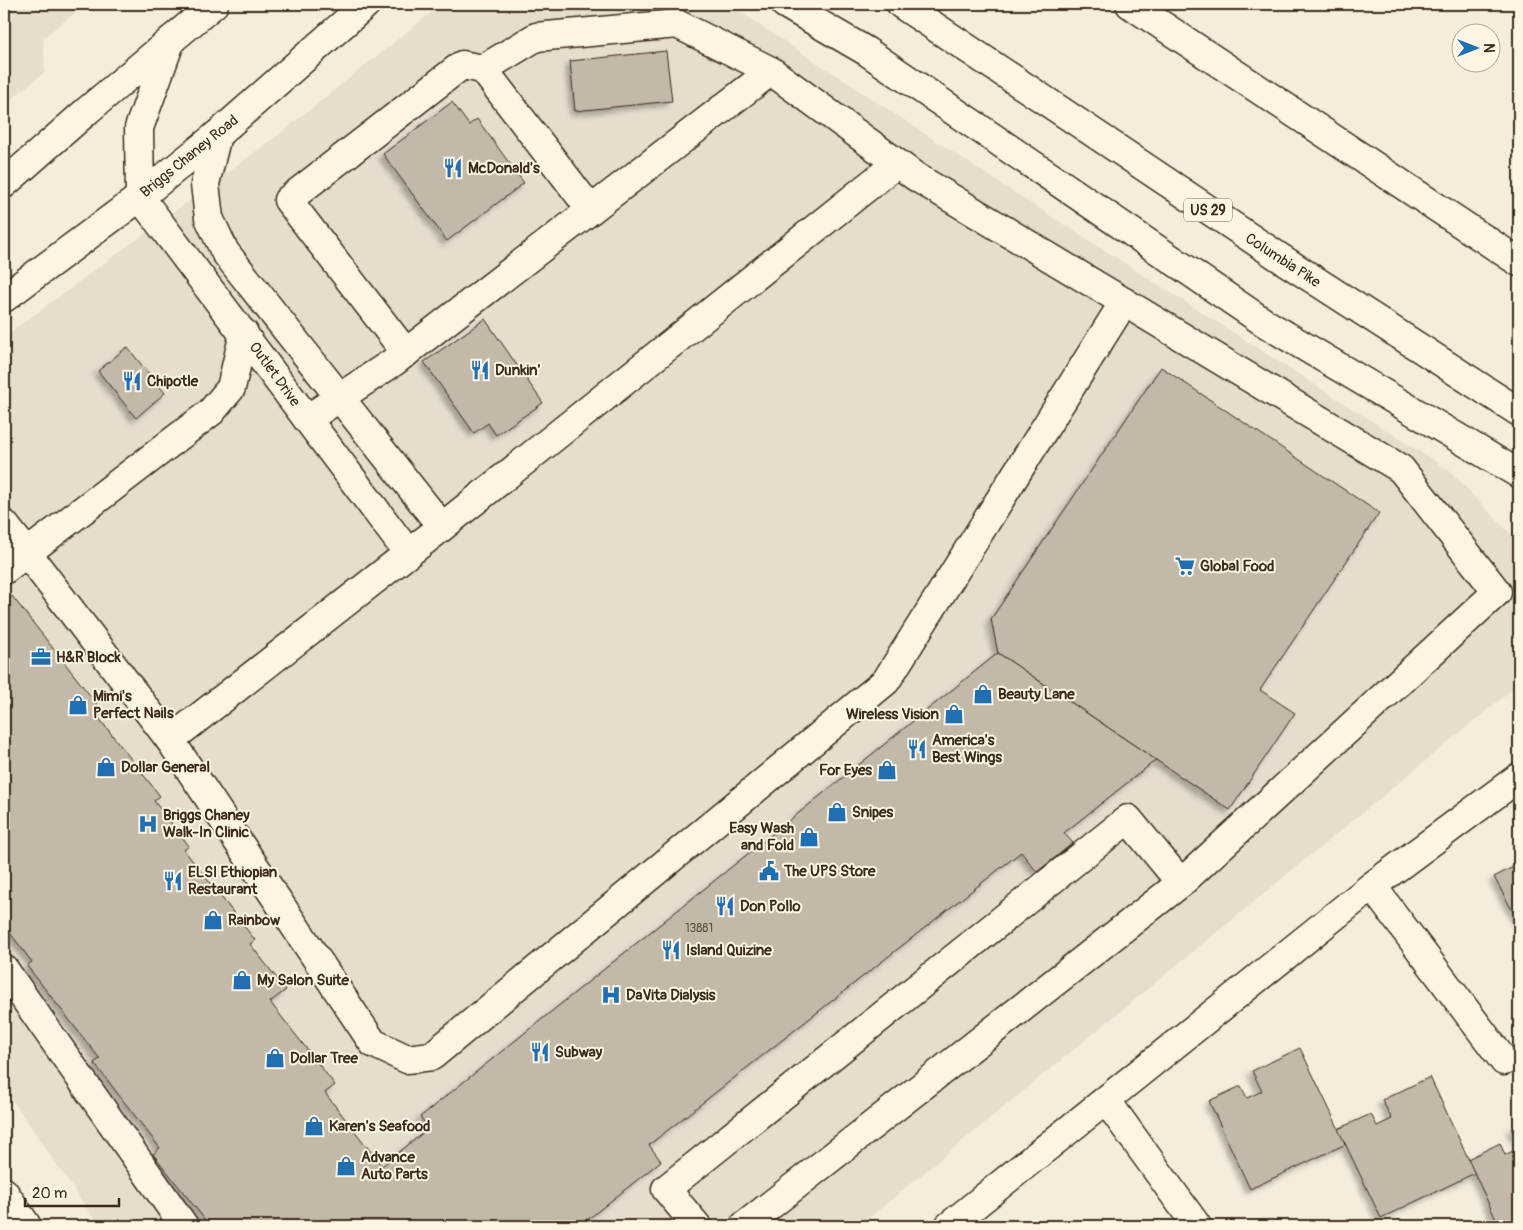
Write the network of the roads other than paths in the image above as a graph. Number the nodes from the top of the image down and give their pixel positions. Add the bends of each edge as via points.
1 (214, 4) edge
2 (366, 4) edge
3 (785, 4) edge
4 (901, 4) edge
5 (1130, 4) edge
6 (172, 39) junction
7 (484, 69) junction
8 (771, 71) junction
9 (217, 135) junction
10 (896, 164) junction
11 (4, 184) edge
12 (140, 197) junction
13 (591, 210) junction
14 (1519, 262) edge
15 (4, 298) edge
16 (1124, 302) junction
17 (244, 333) junction
18 (406, 353) junction
19 (338, 397) junction
20 (1519, 412) edge
21 (307, 419) junction
22 (1519, 474) edge
23 (4, 524) edge
24 (442, 527) junction
25 (27, 553) junction
26 (408, 553) junction
27 (4, 570) edge
28 (170, 740) junction
29 (1519, 778) edge
30 (1180, 883) junction
31 (1372, 886) junction
32 (4, 969) edge
33 (1504, 1061) dead end
34 (1106, 1100) junction
35 (184, 1226) edge
36 (697, 1226) edge
37 (744, 1226) edge
38 (949, 1226) edge
39 (1198, 1226) edge

1 - 6 main road
2 - 9 main road, Briggs Chaney Road
3 - 22 main road via 866,51 1266,324
4 - 20 main road, Columbia Pike / US 29 via 1278,257
5 - 14 main road
6 - 11 main road
6 - 12 main road via 139,128
7 - 8 main road via 536,37 677,24
7 - 13 main road
7 - 18 main road via 462,65 288,200
8 - 10 main road
8 - 13 main road
9 - 12 main road, Briggs Chaney Road
9 - 19 main road via 205,184 209,218 225,252
10 - 16 main road
10 - 24 main road
12 - 15 main road, Briggs Chaney Road
12 - 17 main road, Outlet Drive
13 - 18 main road
16 - 28 main road via 886,681 432,1056 407,1058 373,1044
16 - 30 main road via 1401,469 1498,592
17 - 21 main road, Outlet Drive
17 - 25 main road via 231,388 211,412
18 - 19 main road
19 - 21 main road
19 - 24 main road
21 - 26 main road, Outlet Drive
23 - 25 main road
24 - 26 main road
25 - 27 main road
25 - 28 main road
26 - 28 main road
29 - 31 main road
30 - 36 main road via 1128,819 666,1189
30 - 37 main road
31 - 33 main road
31 - 34 main road
32 - 35 main road
34 - 38 main road
34 - 39 main road

